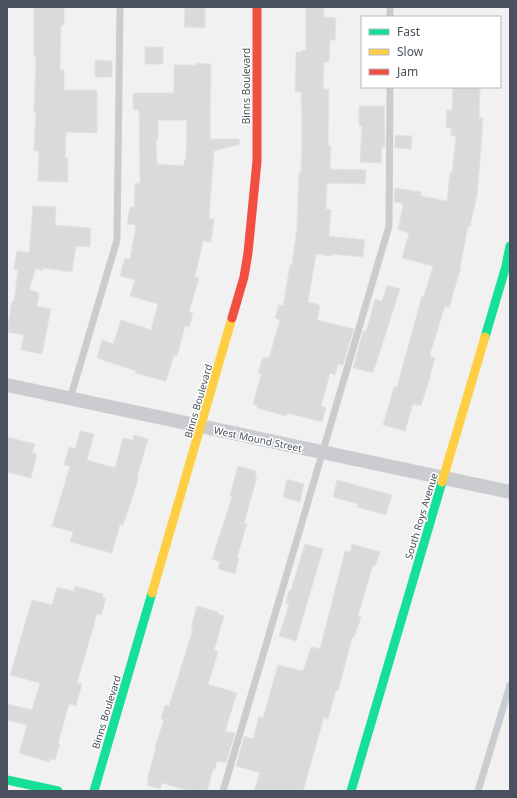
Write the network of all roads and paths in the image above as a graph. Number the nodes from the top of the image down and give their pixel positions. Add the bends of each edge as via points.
1 (120, 7) edge
2 (257, 7) edge
3 (390, 88) edge
4 (510, 246) edge
5 (7, 384) edge
6 (70, 398) junction
7 (202, 426) junction
8 (322, 452) junction
9 (444, 478) junction
10 (510, 492) edge
11 (510, 685) edge
12 (7, 780) edge
13 (58, 791) edge
14 (94, 791) edge
15 (223, 791) edge
16 (351, 791) edge
17 (478, 791) edge

1 - 6 lane via 117,240
2 - 7 street, Binns Boulevard via 258,161 248,253 244,277
3 - 8 lane via 389,226
4 - 9 street, South Roys Avenue
5 - 6 street, West Mound Street
6 - 7 street, West Mound Street
7 - 8 street, West Mound Street
7 - 14 street, Binns Boulevard
8 - 9 street, West Mound Street
8 - 15 lane
9 - 10 street, West Mound Street
9 - 16 street, South Roys Avenue
11 - 17 lane
12 - 13 street

